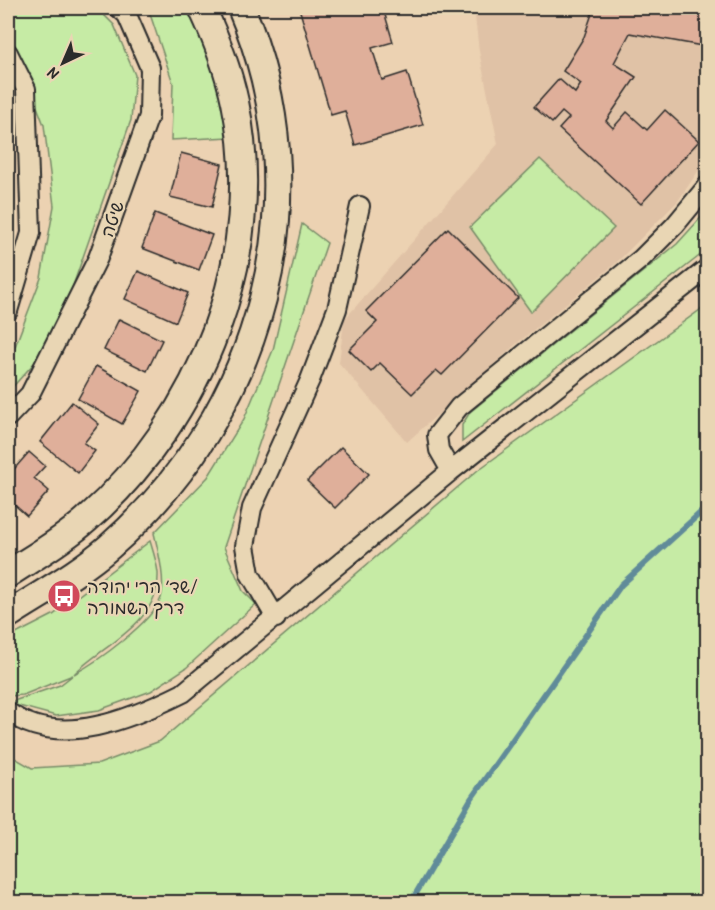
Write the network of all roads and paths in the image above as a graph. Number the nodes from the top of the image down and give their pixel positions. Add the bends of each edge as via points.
1 (119, 8) edge
2 (202, 8) edge
3 (241, 8) edge
4 (8, 53) edge
5 (708, 185) edge
6 (360, 206) dead end
7 (708, 268) edge
8 (8, 311) edge
9 (8, 417) edge
10 (451, 471) junction
11 (8, 574) edge
12 (8, 615) edge
13 (276, 618) junction
14 (8, 712) edge

1 - 9 street, שיטה via 127,15 150,68 148,116 98,258 30,394
2 - 11 street via 229,78 243,172 240,240 221,319 182,402 137,467 85,521
3 - 12 street via 268,88 278,170 275,245 255,330 213,420 150,506 82,568
4 - 8 street via 26,89 32,233
5 - 10 street via 641,259 459,407 437,435 439,450
6 - 13 street via 336,309 310,380 252,508 245,546 250,574
7 - 10 street
10 - 13 street
13 - 14 street via 183,693 112,723 76,729 42,727

